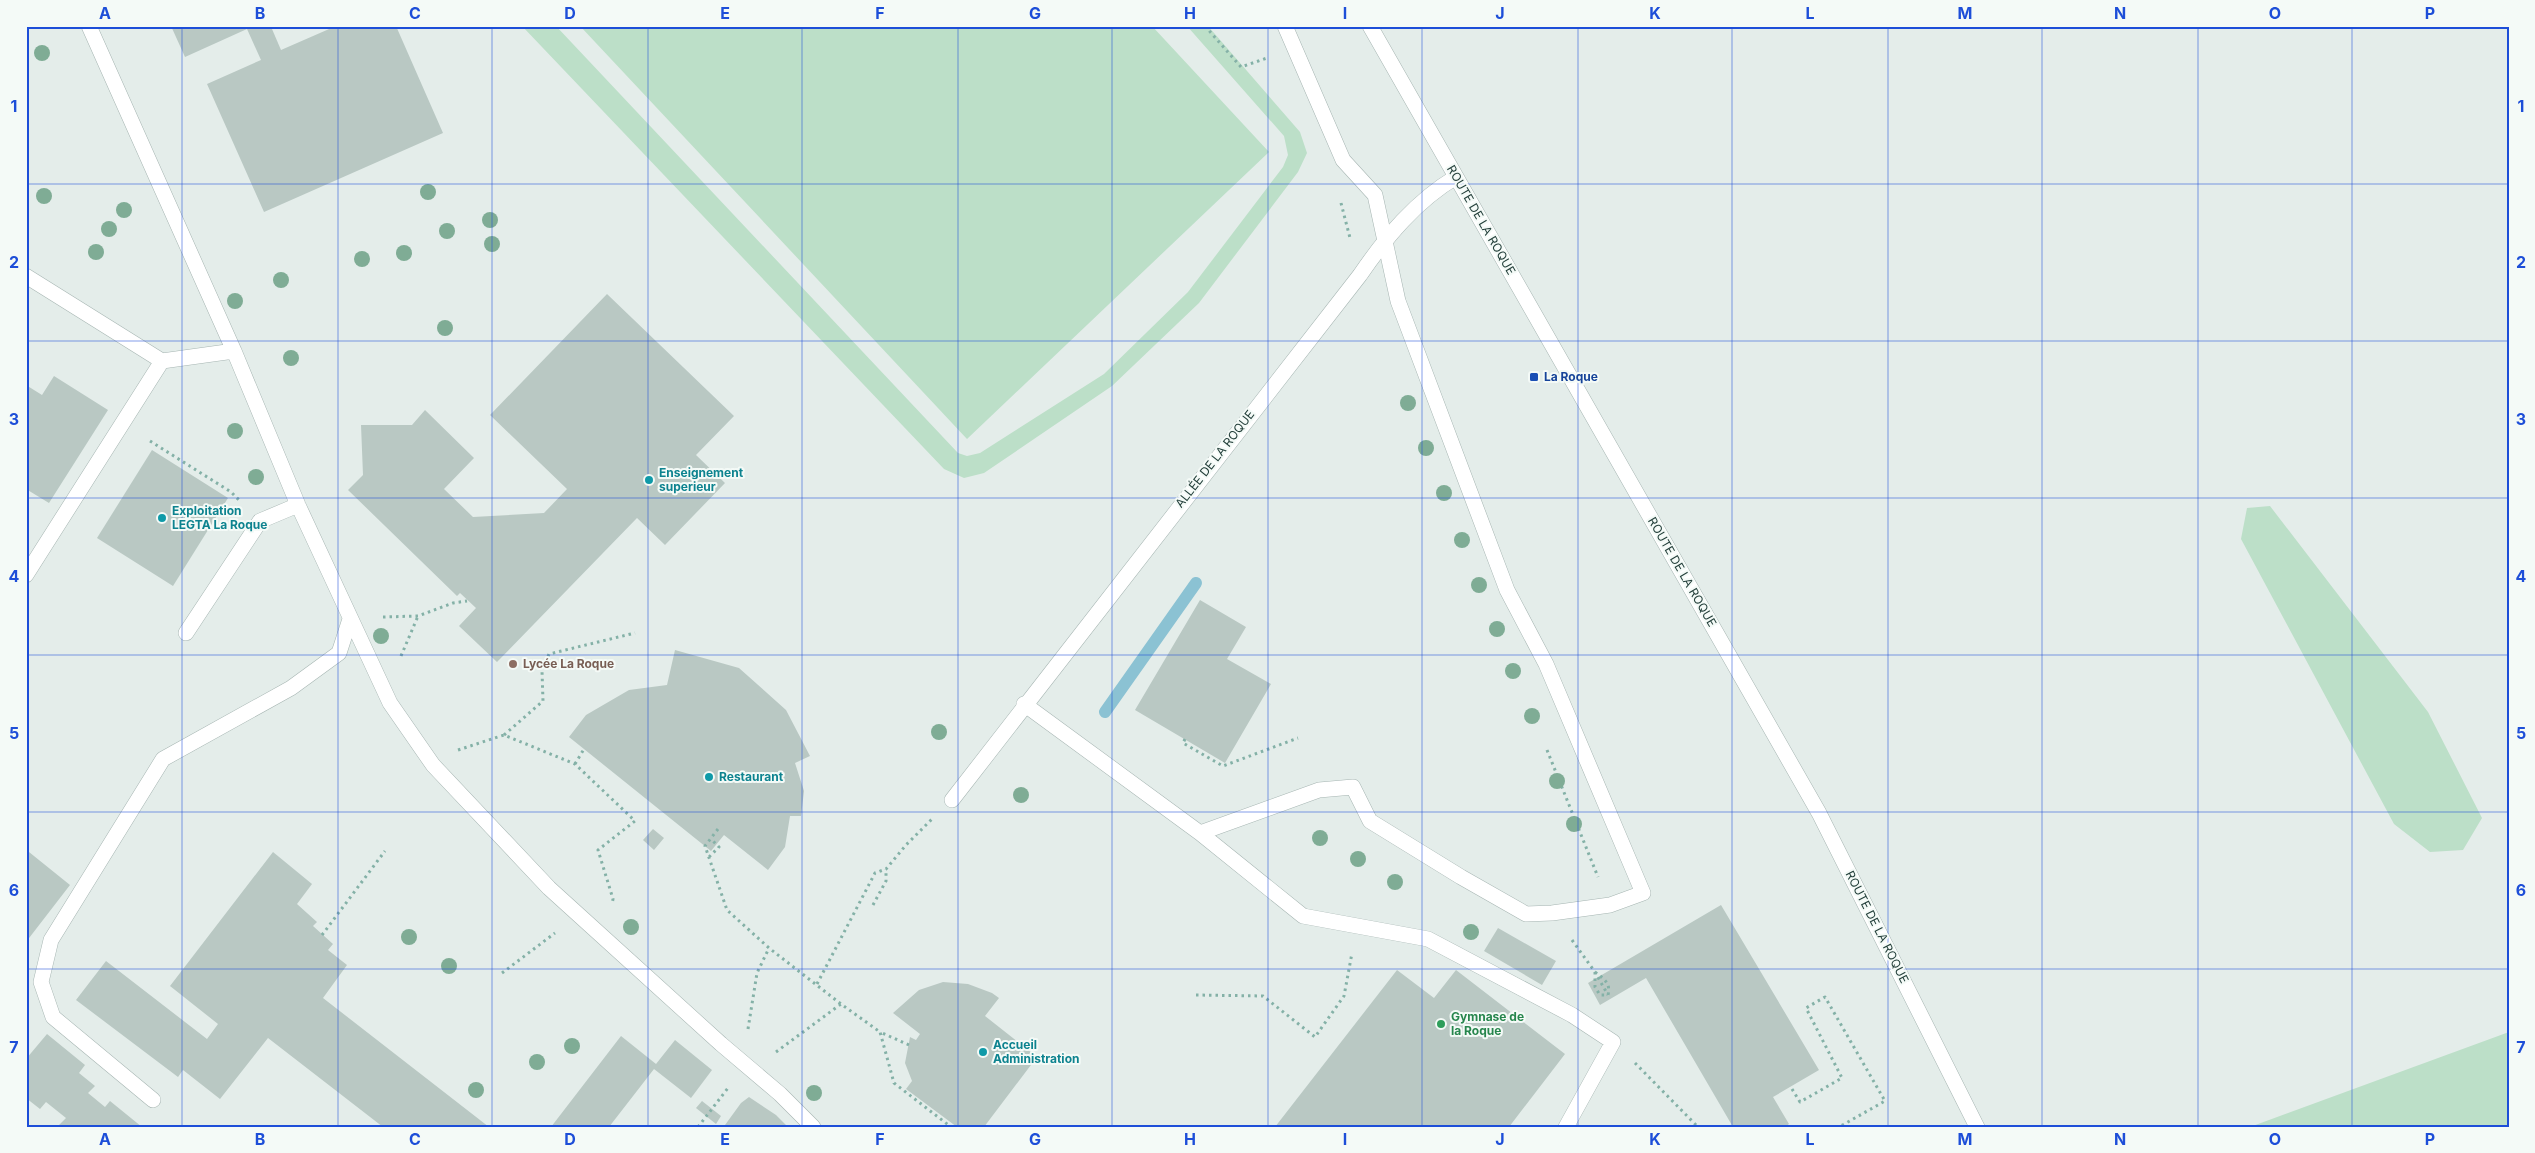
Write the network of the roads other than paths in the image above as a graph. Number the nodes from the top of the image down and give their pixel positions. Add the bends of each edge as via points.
1 (89, 26) edge
2 (1285, 26) edge
3 (1370, 26) edge
4 (1456, 177) junction
5 (1385, 239) junction
6 (26, 276) edge
7 (234, 351) junction
8 (162, 361) junction
9 (298, 505) junction
10 (26, 575) edge
11 (350, 618) junction
12 (186, 633) dead end
13 (1024, 704) junction
14 (952, 800) road end
15 (1200, 833) junction
16 (153, 1100) dead end
17 (813, 1127) edge
18 (1566, 1127) edge
19 (1977, 1127) edge

1 - 7 street
2 - 5 street via 1342,160 1375,194
3 - 4 street, ROUTE DE LA ROQUE
4 - 5 street, ALLÉE DE LA ROQUE via 1436,189
4 - 19 street, ROUTE DE LA ROQUE via 1819,813
5 - 13 street, ALLÉE DE LA ROQUE
5 - 15 street via 1398,301 1507,590 1546,664 1643,893 1610,906 1526,914 1370,821 1353,787 1319,790
6 - 8 street
7 - 8 street
7 - 9 street
8 - 10 street
9 - 11 street
9 - 12 street via 260,522
11 - 16 street via 339,654 291,688 163,759 51,940 41,982 53,1017
11 - 17 street via 390,704 433,765 549,888
13 - 14 street, ALLÉE DE LA ROQUE
13 - 15 street
15 - 18 street via 1303,916 1428,939 1572,1015 1613,1042

